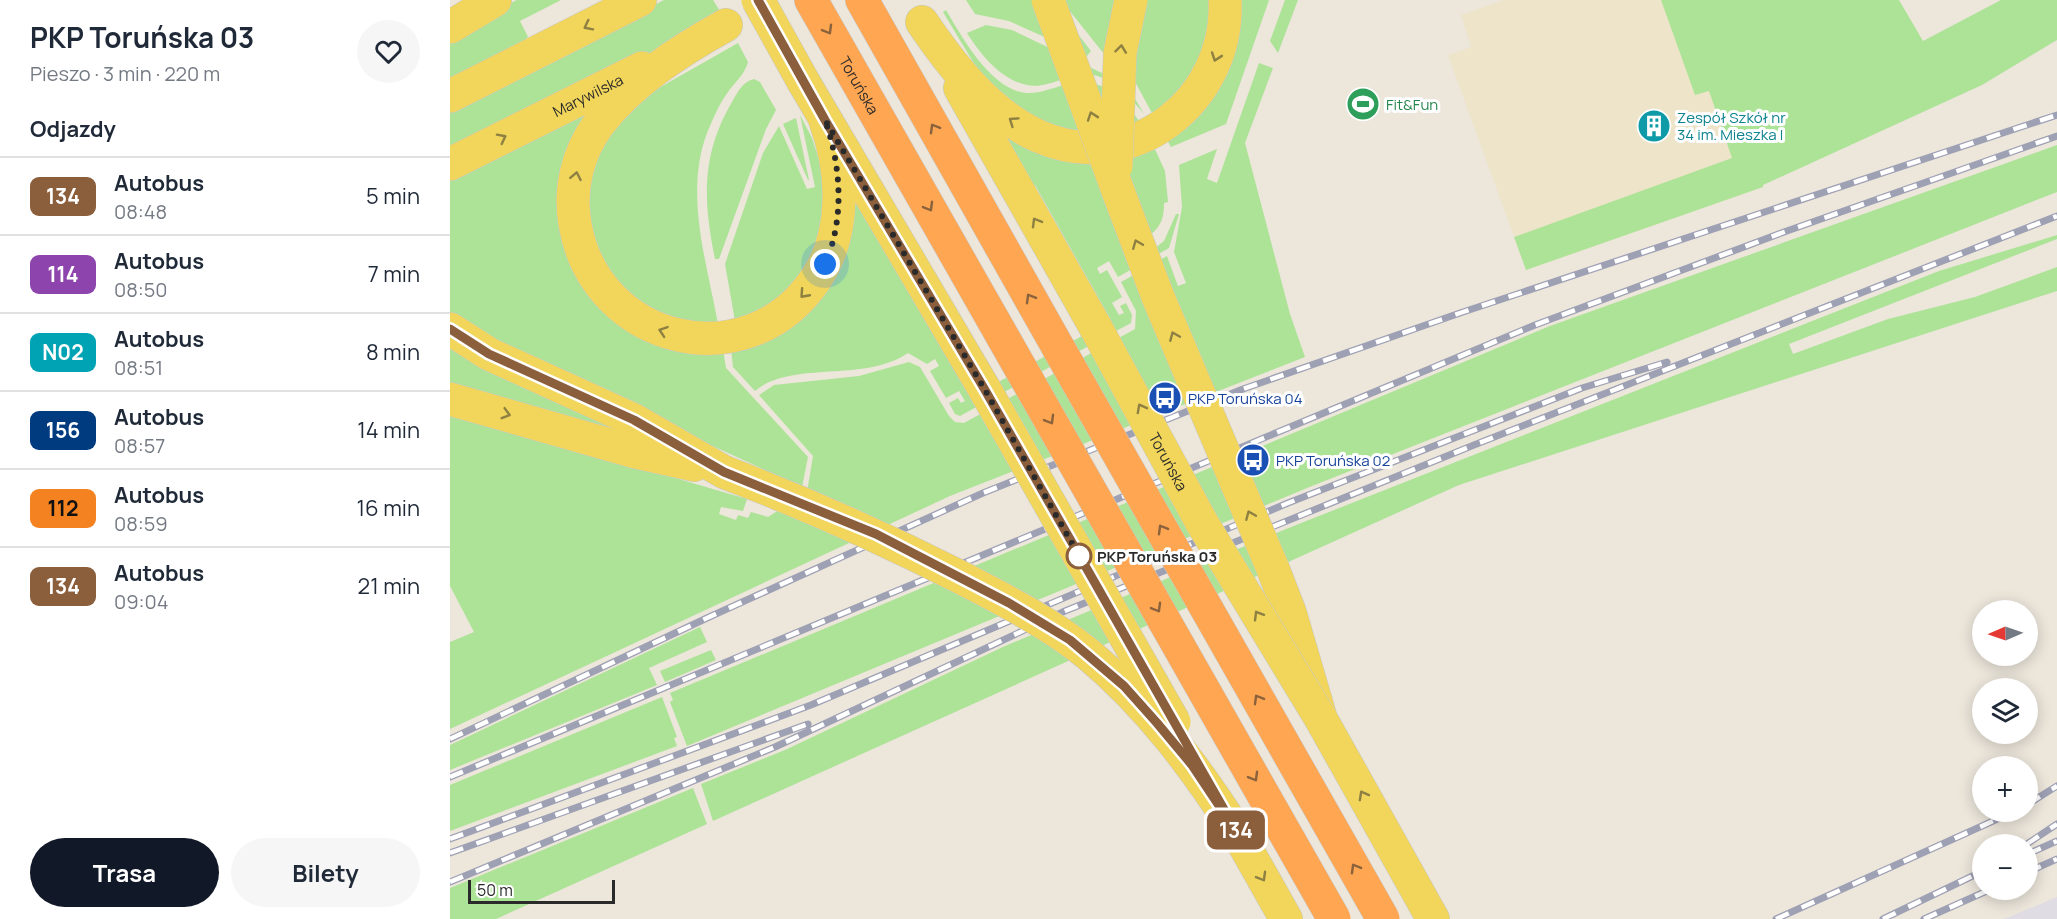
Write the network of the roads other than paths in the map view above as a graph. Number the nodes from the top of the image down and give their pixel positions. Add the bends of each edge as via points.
1 (495, 0) edge
2 (640, 0) edge
3 (758, 0) edge
4 (777, 0) edge
5 (811, 0) edge
6 (862, 0) edge
7 (1048, 0) edge
8 (1131, 0) edge
9 (1225, 0) edge
10 (916, 11) edge
11 (726, 25) junction
12 (450, 27) edge
13 (450, 96) edge
14 (825, 120) junction
15 (450, 164) edge
16 (1118, 192) junction
17 (450, 329) edge
18 (450, 399) edge
19 (724, 472) junction
20 (1321, 719) junction
21 (1238, 834) junction
22 (1286, 919) edge
23 (1334, 919) edge
24 (1383, 919) edge
25 (1433, 919) edge

1 - 12 main road
2 -> 13 main road
3 - 14 main road, bridge
4 - 11 main road
5 -> 23 highway, Toruńska, bridge
24 -> 6 highway, bridge
16 -> 7 main road, bridge
16 -> 8 main road, bridge via 1119,71
9 -> 10 main road via 1222,33 1207,78 1183,110 1154,131 1100,148 1066,145 1012,122 986,100 944,53
20 -> 10 main road, Toruńska, bridge via 1202,523
14 -> 11 main road via 835,154 839,201 830,252 819,275 798,301 769,322 729,336 692,338 646,324 604,291 586,265 578,243 573,206 578,165 586,144 603,119 633,89
15 -> 11 main road, Marywilska
14 - 21 main road, bridge via 985,390
20 -> 16 main road, bridge via 1290,613 1168,323
17 - 19 main road via 489,354 634,420
18 -> 19 main road via 635,452
19 - 21 main road, bridge via 876,534 1009,603 1070,640 1124,686 1164,731
25 -> 20 main road, Toruńska
21 -> 22 main road

